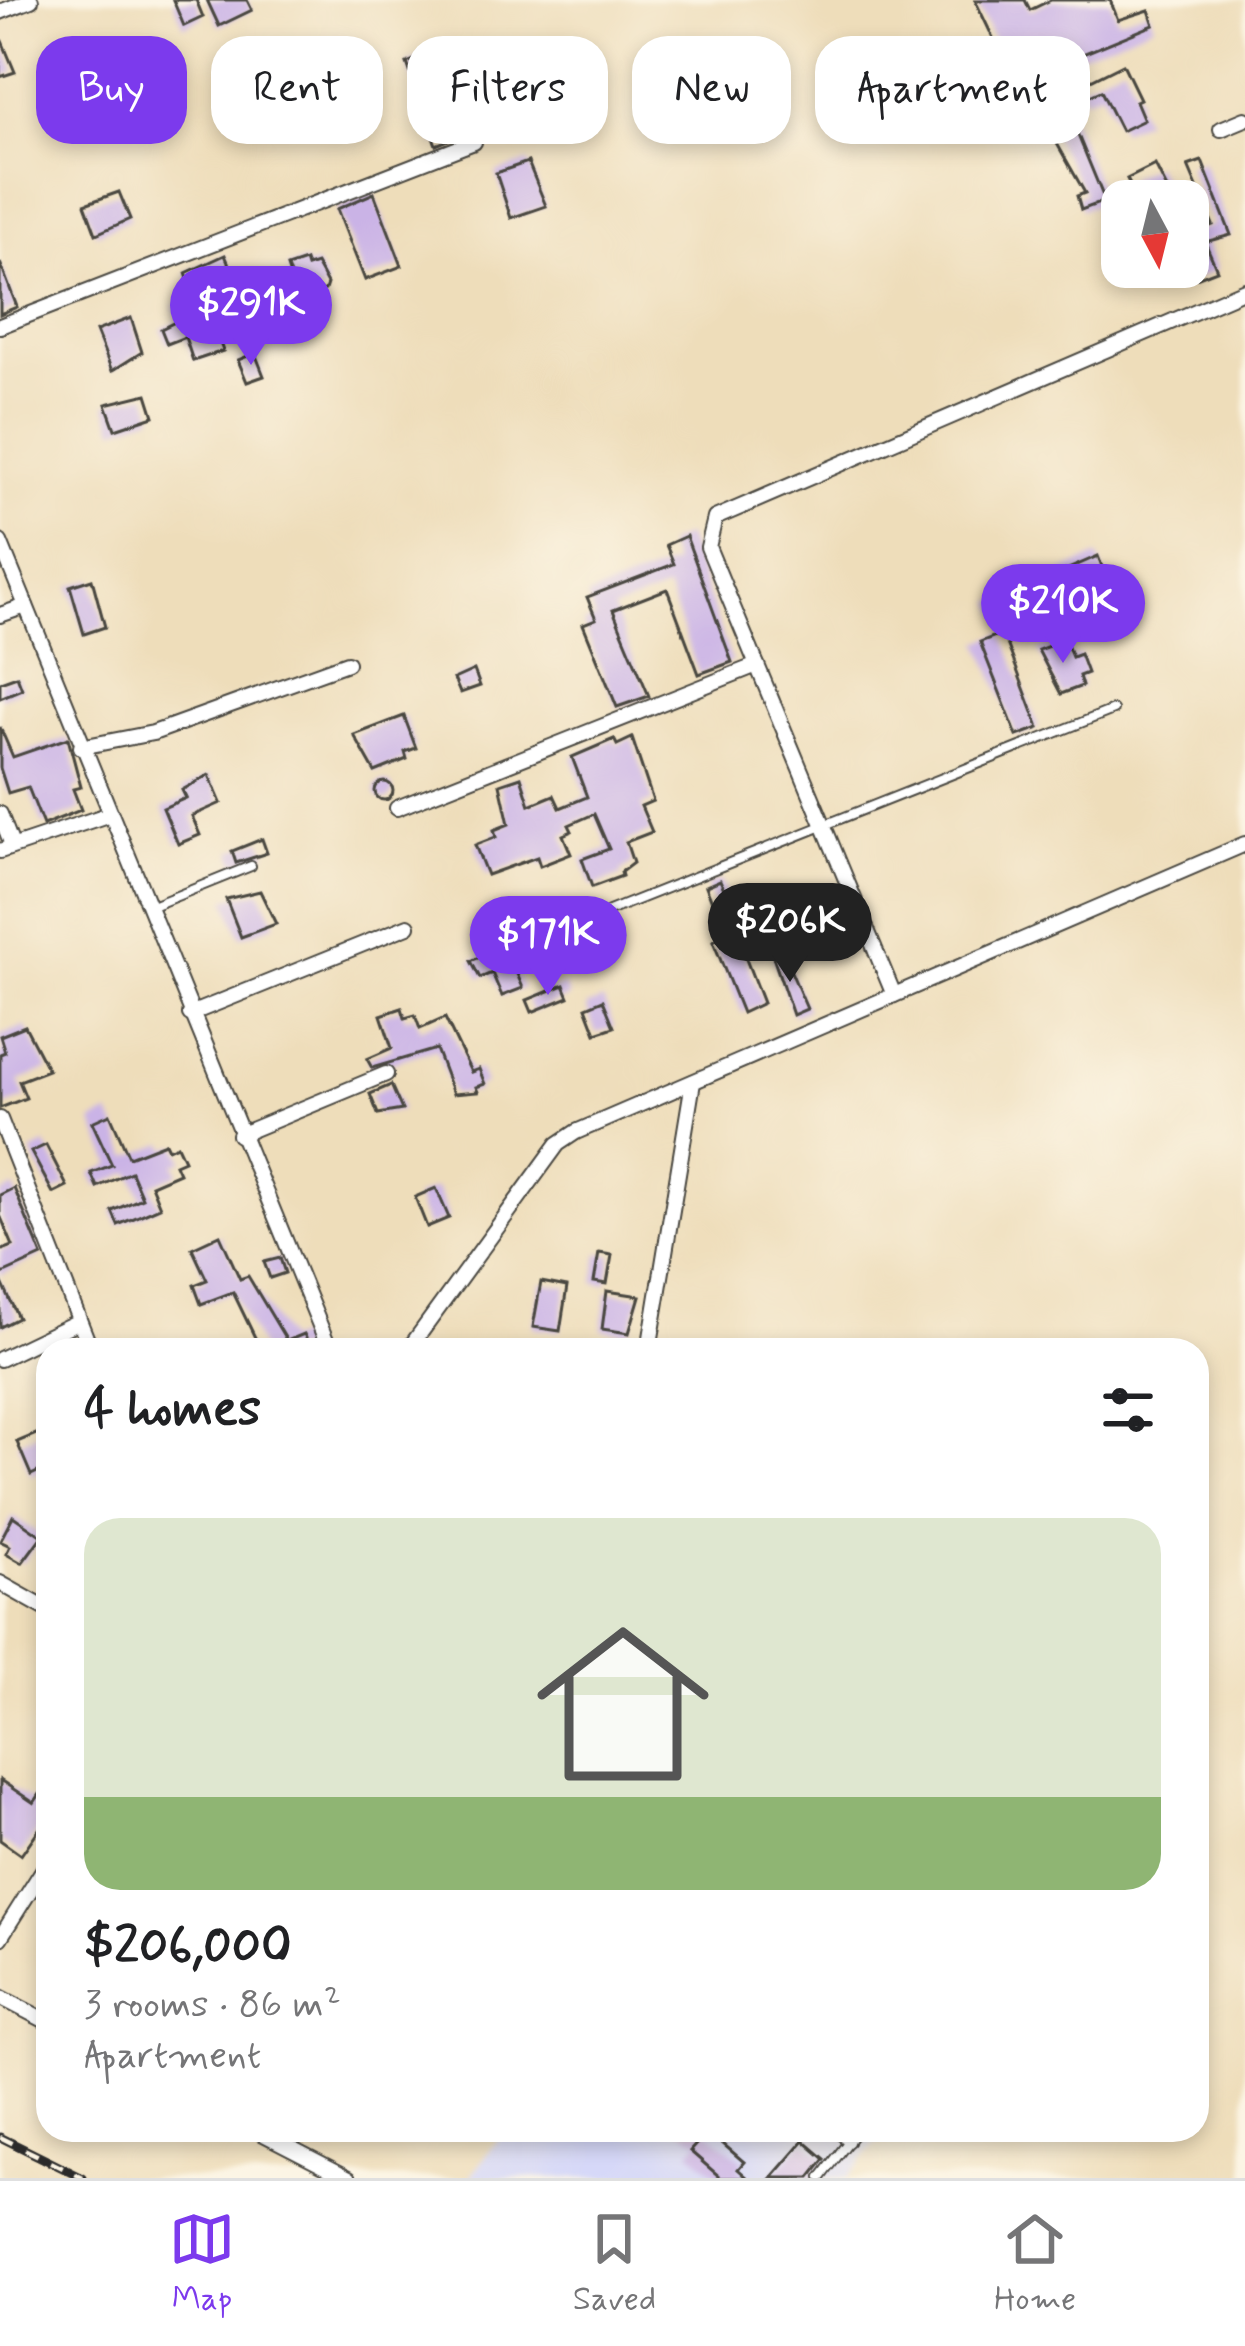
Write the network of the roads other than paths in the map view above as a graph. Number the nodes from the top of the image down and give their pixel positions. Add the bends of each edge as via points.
1 (32, 0) edge
2 (0, 12) edge
3 (1245, 119) edge
4 (1221, 129) dead end
5 (469, 144) edge
6 (1245, 290) edge
7 (0, 326) edge
8 (0, 542) edge
9 (26, 606) junction
10 (0, 615) edge
11 (346, 663) dead end
12 (757, 665) junction
13 (1113, 710) dead end
14 (81, 747) junction
15 (398, 808) dead end
16 (0, 814) edge
17 (110, 814) junction
18 (825, 826) junction
19 (1245, 844) edge
20 (6, 848) edge
21 (251, 866) dead end
22 (146, 909) junction
23 (609, 910) dead end
24 (408, 926) dead end
25 (894, 995) junction
26 (190, 1014) junction
27 (386, 1074) dead end
28 (693, 1082) junction
29 (0, 1119) edge
30 (239, 1135) junction
31 (79, 1321) junction
32 (44, 1338) edge
33 (87, 1338) edge
34 (325, 1338) edge
35 (417, 1338) edge
36 (652, 1338) edge
37 (36, 1342) edge
38 (0, 1359) edge
39 (0, 1583) edge
40 (36, 1603) edge
41 (36, 1881) edge
42 (0, 1938) edge
43 (0, 1997) edge
44 (36, 2016) edge
45 (279, 2142) edge
46 (849, 2142) edge
47 (349, 2178) edge
48 (821, 2178) edge

1 - 2 street
3 - 4 street
5 - 7 street
6 - 12 street via 715,518 708,547
8 - 9 street
9 - 10 street
9 - 14 street
11 - 14 street via 153,733
12 - 15 street
12 - 18 street
13 - 18 lane
14 - 17 street
16 - 20 street
17 - 20 street
17 - 22 street
18 - 23 lane
18 - 25 street
19 - 25 street
21 - 22 lane
22 - 26 street
24 - 26 street
25 - 28 street
26 - 30 street
27 - 30 street
28 - 35 street via 558,1144
28 - 36 street
29 - 31 street
30 - 34 street
31 - 32 street
31 - 33 street
37 - 38 street
39 - 40 street
41 - 42 street
43 - 44 street
45 - 47 street
46 - 48 lane

